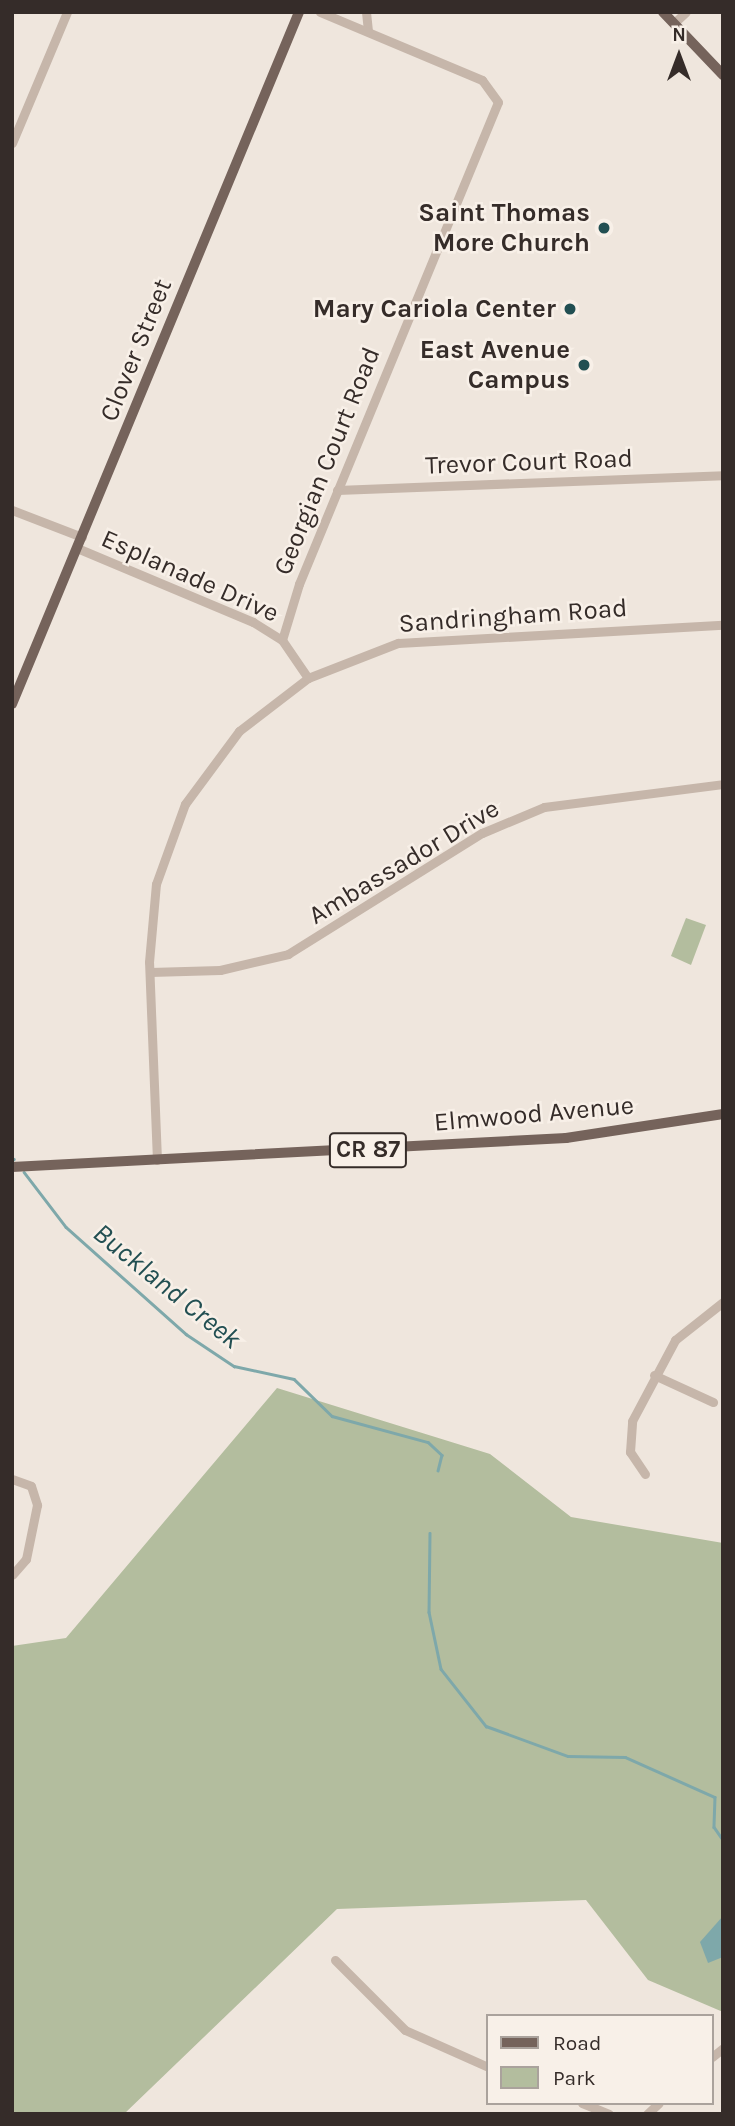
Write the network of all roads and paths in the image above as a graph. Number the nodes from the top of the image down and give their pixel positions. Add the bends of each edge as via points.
1 (67, 12) edge
2 (299, 12) edge
3 (320, 12) edge
4 (366, 12) edge
5 (663, 12) edge
6 (685, 12) edge
7 (674, 23) junction
8 (368, 30) junction
9 (723, 75) edge
10 (12, 143) edge
11 (723, 475) edge
12 (337, 490) junction
13 (12, 510) edge
14 (82, 537) junction
15 (77, 548) junction
16 (723, 625) edge
17 (282, 640) junction
18 (307, 678) junction
19 (13, 698) edge
20 (723, 784) edge
21 (150, 972) junction
22 (723, 1114) edge
23 (156, 1160) junction
24 (12, 1167) edge
25 (723, 1302) edge
26 (654, 1375) junction
27 (713, 1402) dead end
28 (645, 1474) dead end
29 (12, 1479) edge
30 (12, 1575) edge
31 (335, 1960) dead end
32 (486, 2066) edge
33 (587, 2105) edge
34 (609, 2114) edge

1 - 10 street
2 - 14 main road, Clover Street
3 - 8 street, Georgian Court Road
4 - 8 street
5 - 7 main road
6 - 7 street
7 - 9 main road
8 - 12 street, Georgian Court Road via 482,80 498,102
11 - 12 street, Trevor Court Road
12 - 17 street, Georgian Court Road
13 - 14 street, Esplanade Drive
14 - 15 main road, Clover Street
15 - 17 street, Esplanade Drive
15 - 19 main road, Clover Street
16 - 18 street, Sandringham Road via 444,636 371,650
17 - 18 street, Esplanade Drive
18 - 21 street, Sandringham Road via 239,732 185,804 157,876
20 - 21 street, Ambassador Drive via 544,807 482,833 288,954 220,970
21 - 23 street, Sandringham Road
22 - 23 main road, Elmwood Avenue / CR 87 via 566,1138
23 - 24 main road, Elmwood Avenue / CR 87
25 - 26 street via 675,1340
26 - 27 street
26 - 28 street via 628,1435 632,1459
29 - 30 street via 31,1486 37,1505 26,1559
31 - 32 street via 405,2030
33 - 34 street

